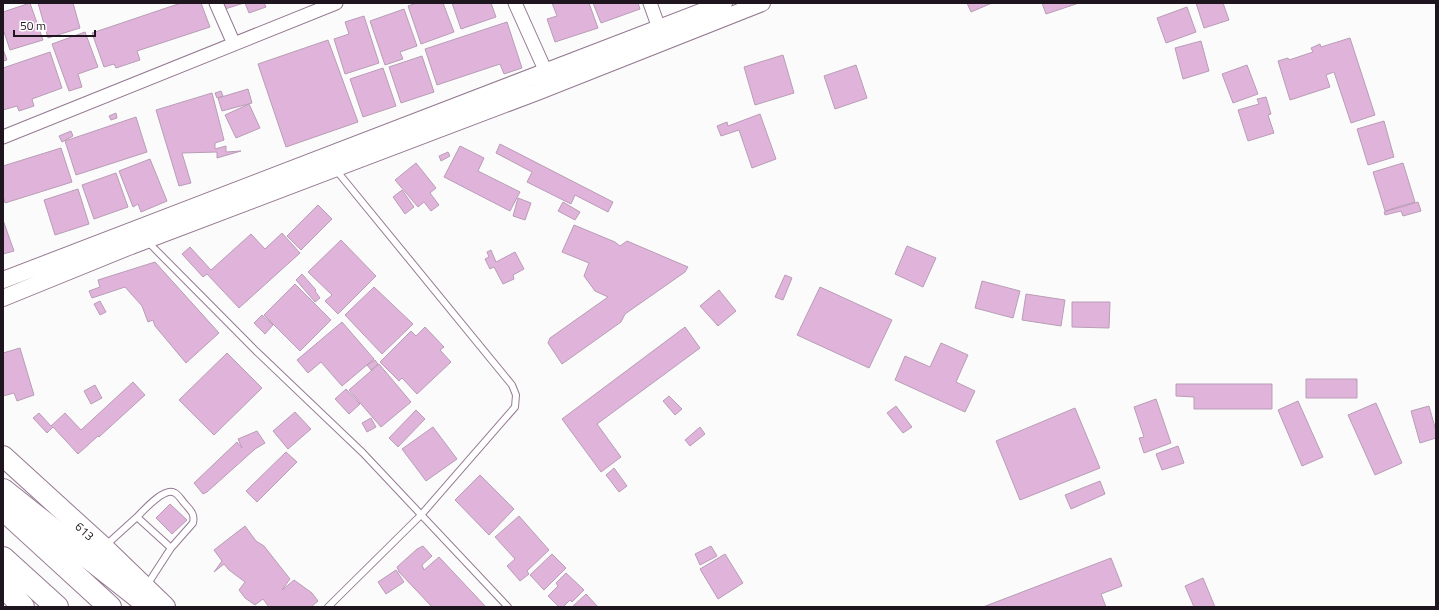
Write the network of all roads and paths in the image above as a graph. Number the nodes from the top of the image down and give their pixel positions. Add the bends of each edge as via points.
1 (216, 3) edge
2 (336, 3) edge
3 (515, 3) edge
4 (650, 3) edge
5 (724, 3) edge
6 (762, 3) edge
7 (659, 28) junction
8 (234, 44) junction
9 (546, 72) junction
10 (3, 137) edge
11 (335, 168) junction
12 (146, 240) junction
13 (3, 280) edge
14 (3, 298) edge
15 (3, 456) edge
16 (3, 490) edge
17 (3, 509) edge
18 (421, 515) junction
19 (137, 517) junction
20 (103, 547) junction
21 (171, 548) junction
22 (3, 558) edge
23 (3, 585) edge
24 (148, 597) edge
25 (23, 607) edge
26 (56, 607) edge
27 (110, 607) edge
28 (165, 607) edge
29 (328, 607) edge
30 (508, 607) edge

1 - 8 street
2 - 8 street
3 - 9 street
4 - 7 street
5 - 7 street
6 - 11 street
7 - 9 street
8 - 10 street
9 - 13 street
11 - 12 street
11 - 18 lane via 512,385 516,395 516,407
12 - 14 street
12 - 18 lane via 256,351 363,453
15 - 20 main road, 613
16 - 24 highway
17 - 27 highway
18 - 29 lane
18 - 30 lane
19 - 20 lane
19 - 21 lane
19 - 21 lane via 163,494 168,491 174,492 193,513 194,519
20 - 24 main road, 613
21 - 24 lane
22 - 26 highway
23 - 25 highway
24 - 28 main road, 613

